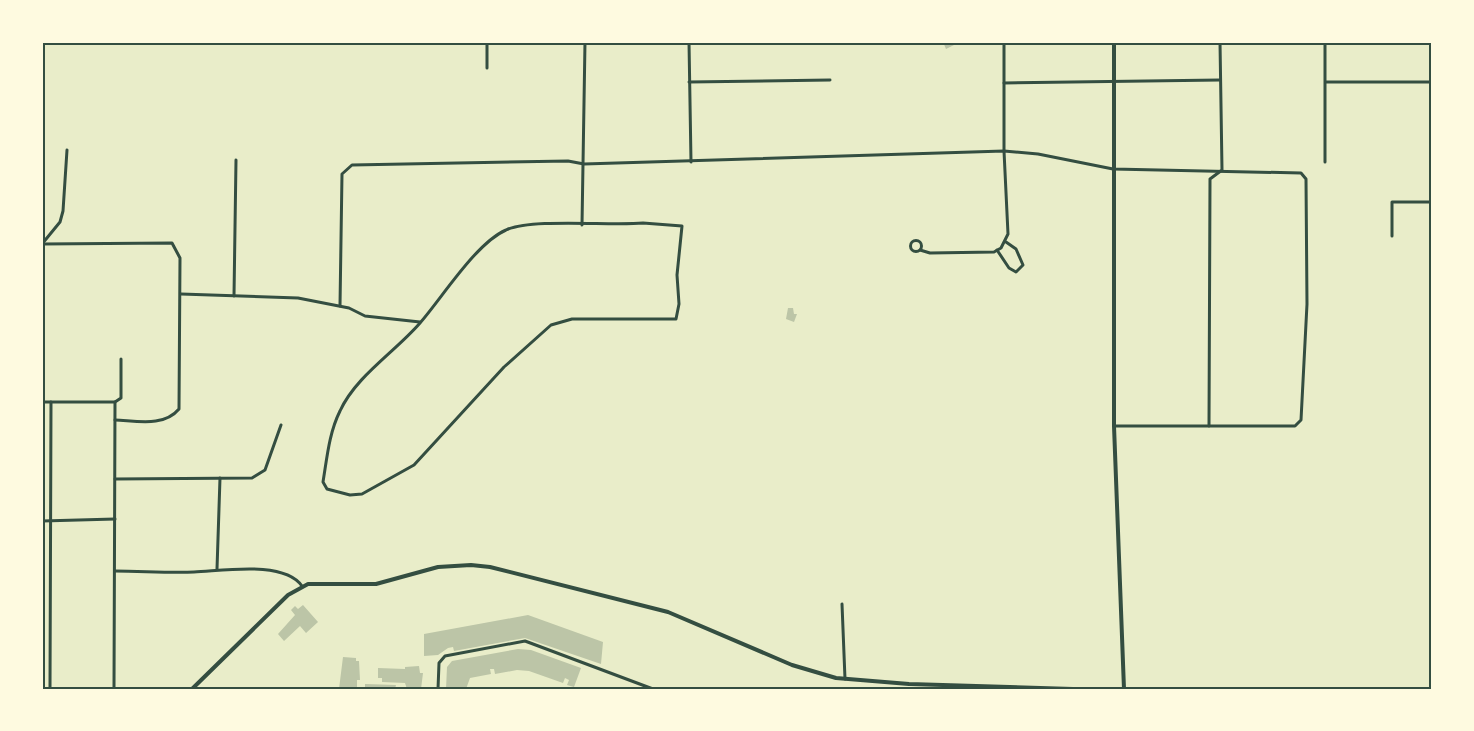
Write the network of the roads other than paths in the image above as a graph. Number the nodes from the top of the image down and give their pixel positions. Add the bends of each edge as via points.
1 (487, 42) edge
2 (585, 42) edge
3 (689, 42) edge
4 (1004, 42) edge
5 (1114, 42) edge
6 (1220, 42) edge
7 (1325, 42) edge
8 (487, 68) dead end
9 (830, 80) dead end
10 (1220, 80) junction
11 (689, 82) junction
12 (1114, 82) junction
13 (1326, 82) junction
14 (1432, 82) edge
15 (1004, 84) junction
16 (67, 150) dead end
17 (1004, 151) junction
18 (236, 160) dead end
19 (691, 162) junction
20 (1325, 162) dead end
21 (584, 164) junction
22 (1113, 170) junction
23 (1222, 170) junction
24 (1432, 202) edge
25 (582, 225) junction
26 (1392, 236) dead end
27 (1006, 242) junction
28 (42, 244) edge
29 (920, 250) dead end
30 (997, 250) junction
31 (181, 294) junction
32 (234, 296) junction
33 (340, 306) junction
34 (420, 322) junction
35 (121, 359) dead end
36 (42, 402) edge
37 (51, 402) junction
38 (116, 402) junction
39 (115, 420) junction
40 (281, 425) dead end
41 (1114, 426) junction
42 (1209, 426) junction
43 (220, 478) junction
44 (115, 479) junction
45 (115, 519) junction
46 (42, 521) edge
47 (50, 521) junction
48 (218, 570) junction
49 (115, 571) junction
50 (302, 586) junction
51 (842, 604) dead end
52 (845, 679) junction
53 (909, 686) edge
54 (1002, 688) edge
55 (50, 689) edge
56 (114, 689) edge
57 (192, 689) edge
58 (438, 689) edge
59 (653, 689) edge
60 (1072, 689) edge
61 (1124, 689) edge

1 - 8 street
2 - 21 street
3 - 11 street
4 - 15 street
5 - 12 main road
6 - 10 street
7 - 13 street
9 - 11 street
10 - 12 street
10 - 23 street
11 - 19 street
12 - 15 street
12 - 22 main road
13 - 14 street
13 - 20 street
15 - 17 street
16 - 28 street via 63,212
17 - 19 street
17 - 22 street
17 - 27 street
18 - 32 street
19 - 21 street
21 - 25 street
21 - 33 street via 568,161 352,165 342,174
22 - 23 street
22 - 41 main road
23 - 42 street via 1210,179
23 - 42 street via 1301,173 1306,179 1307,294 1301,420 1294,426
24 - 26 street via 1392,202
25 - 34 street via 531,224 507,230 483,248
25 - 34 street via 682,226 676,319 572,319 551,325 504,367 414,465 362,494 336,492 322,482 340,410 351,393
27 - 30 street
27 - 30 street via 1022,257 1021,269 1016,272 1009,268
28 - 31 street via 172,243 180,258
29 - 30 street
31 - 32 street
31 - 39 street via 179,409 171,418 150,422
32 - 33 street via 298,298
33 - 34 street via 365,316
35 - 38 street via 121,398
36 - 37 street
37 - 38 street
37 - 47 street
38 - 39 street
39 - 44 street
40 - 43 street via 260,476
41 - 42 street
41 - 61 main road
43 - 44 street
43 - 48 street
44 - 45 street
45 - 47 street
45 - 49 street
46 - 47 street
47 - 55 street
48 - 49 street
48 - 50 street via 257,569 298,579
49 - 56 street
50 - 52 main road via 376,584 438,567 490,567 669,612 792,665
50 - 57 main road via 288,594
51 - 52 street
52 - 53 main road
53 - 54 main road
54 - 60 main road
58 - 59 street via 439,663 445,656 525,641

